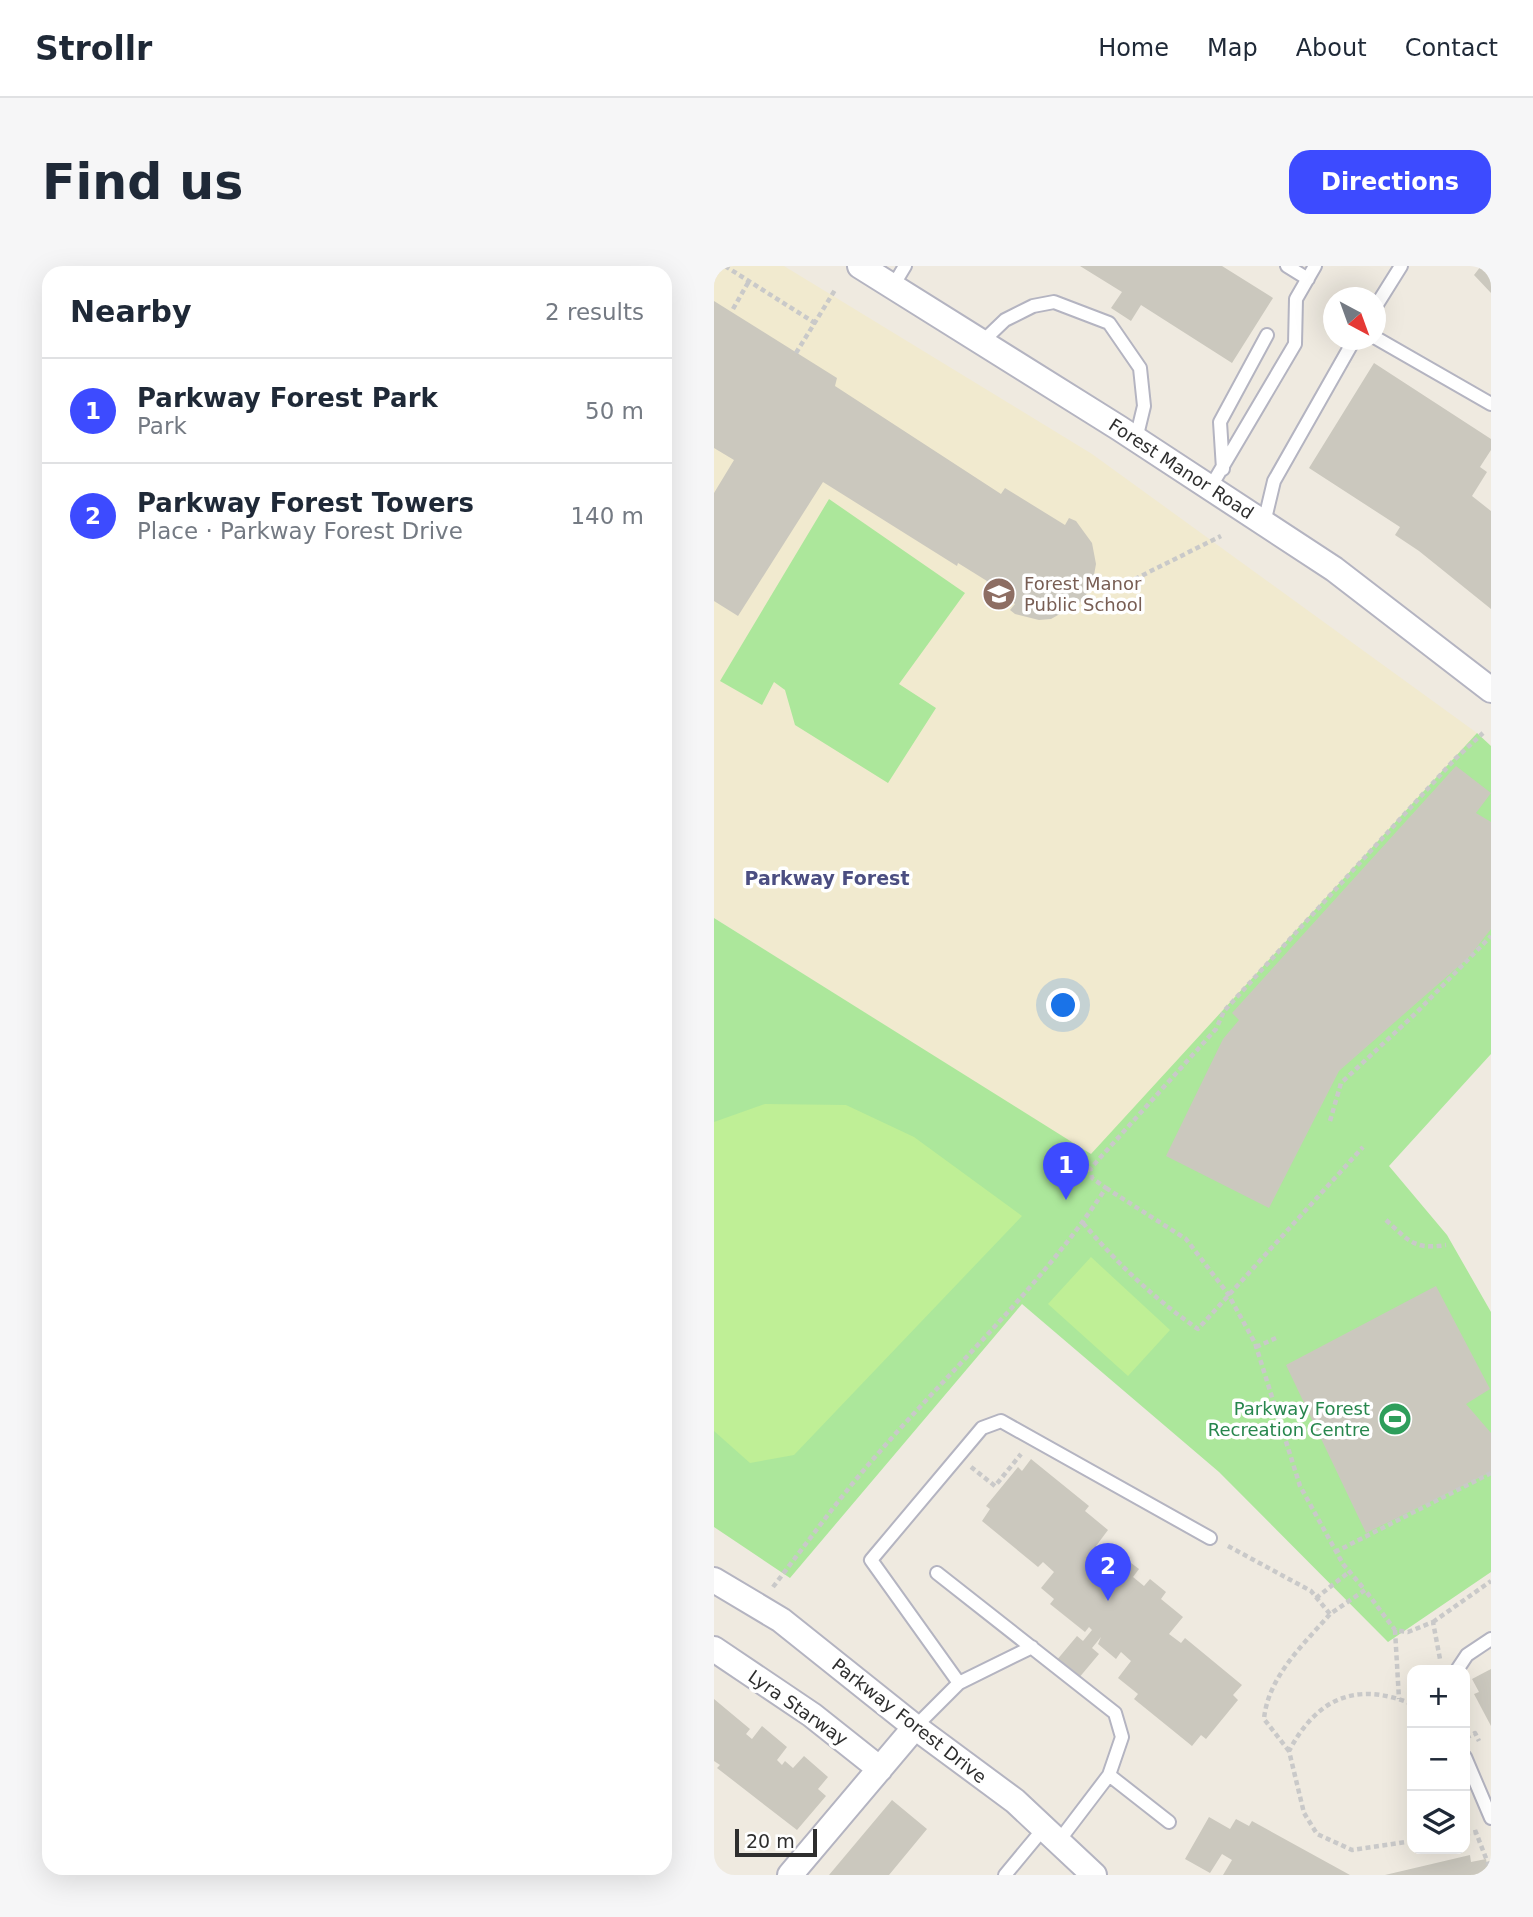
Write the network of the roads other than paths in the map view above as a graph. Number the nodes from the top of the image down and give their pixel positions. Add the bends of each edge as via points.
1 (860, 266) edge
2 (1287, 266) edge
3 (1315, 266) edge
4 (1401, 266) edge
5 (899, 276) edge
6 (1308, 279) junction
7 (1386, 290) edge
8 (1266, 335) dead end
9 (981, 343) junction
10 (1386, 344) edge
11 (1348, 350) edge
12 (1491, 404) edge
13 (1136, 439) junction
14 (1217, 479) junction
15 (1264, 523) junction
16 (1491, 690) edge
17 (1210, 1538) road end
18 (937, 1573) dead end
19 (714, 1580) edge
20 (1491, 1639) edge
21 (1032, 1647) junction
22 (714, 1649) edge
23 (1460, 1665) edge
24 (959, 1683) junction
25 (915, 1727) junction
26 (1470, 1768) edge
27 (880, 1769) junction
28 (1109, 1775) junction
29 (1491, 1818) edge
30 (1169, 1822) dead end
31 (1051, 1835) junction
32 (790, 1875) edge
33 (1005, 1875) edge
34 (1094, 1875) edge

1 - 5 street, Forest Manor Road
2 - 6 lane
3 - 6 lane
4 - 7 lane
5 - 9 street, Forest Manor Road
6 - 14 lane via 1296,299 1295,344
8 - 14 lane via 1220,422
9 - 13 street, Forest Manor Road
9 - 13 lane via 1005,320 1054,302 1109,323 1140,368 1144,406
10 - 12 lane
11 - 15 lane via 1273,481
13 - 14 street, Forest Manor Road
14 - 15 street, Forest Manor Road
15 - 16 street, Forest Manor Road via 1334,569
17 - 24 lane via 1001,1421 982,1428 871,1560
18 - 21 lane
19 - 25 street, Parkway Forest Drive via 781,1620
20 - 23 lane
21 - 24 lane
21 - 28 lane via 1115,1713 1122,1737
22 - 27 street, Lyra Starway via 812,1715
24 - 25 lane
25 - 27 street
25 - 31 street, Parkway Forest Drive via 1014,1801
26 - 29 lane
27 - 32 street
28 - 30 lane
28 - 31 lane
31 - 33 lane
31 - 34 street, Parkway Forest Drive

